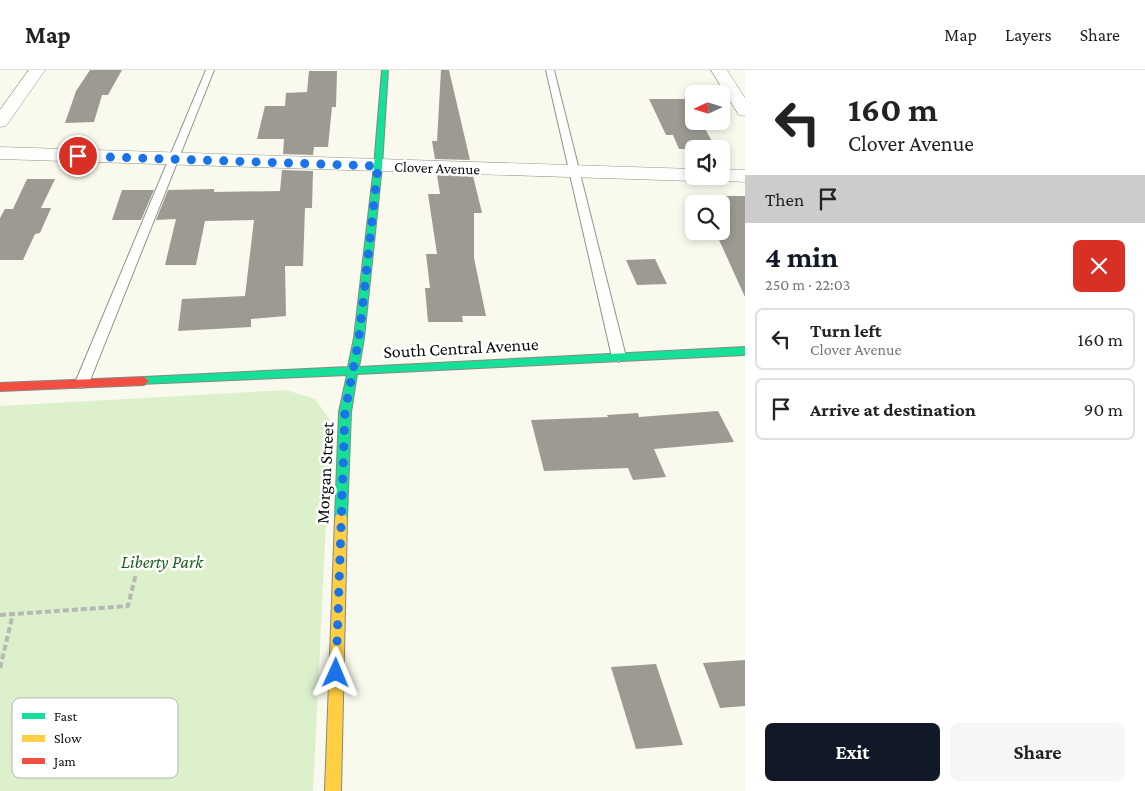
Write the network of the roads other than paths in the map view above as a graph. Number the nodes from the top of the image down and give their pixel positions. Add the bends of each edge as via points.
1 (37, 70) edge
2 (210, 70) edge
3 (385, 70) edge
4 (550, 70) edge
5 (719, 70) edge
6 (739, 92) edge
7 (745, 111) edge
8 (0, 122) edge
9 (0, 153) edge
10 (175, 159) junction
11 (378, 166) junction
12 (574, 172) junction
13 (685, 175) edge
14 (730, 176) edge
15 (745, 176) edge
16 (745, 351) edge
17 (619, 357) junction
18 (352, 372) junction
19 (82, 383) junction
20 (0, 386) edge
21 (333, 791) edge

1 - 8 street
2 - 10 lane
3 - 11 main road, Morgan Street
4 - 12 lane
5 - 6 street
6 - 7 street
9 - 10 street, Clover Avenue
10 - 11 street, Clover Avenue
10 - 19 lane
11 - 12 street, Clover Avenue
11 - 18 main road, Morgan Street via 359,338
12 - 13 street, Clover Avenue
12 - 17 lane
14 - 15 street
16 - 17 main road, South Central Avenue
17 - 18 main road, South Central Avenue
18 - 19 main road, South Central Avenue
18 - 21 main road, Morgan Street via 345,412
19 - 20 main road, South Central Avenue

